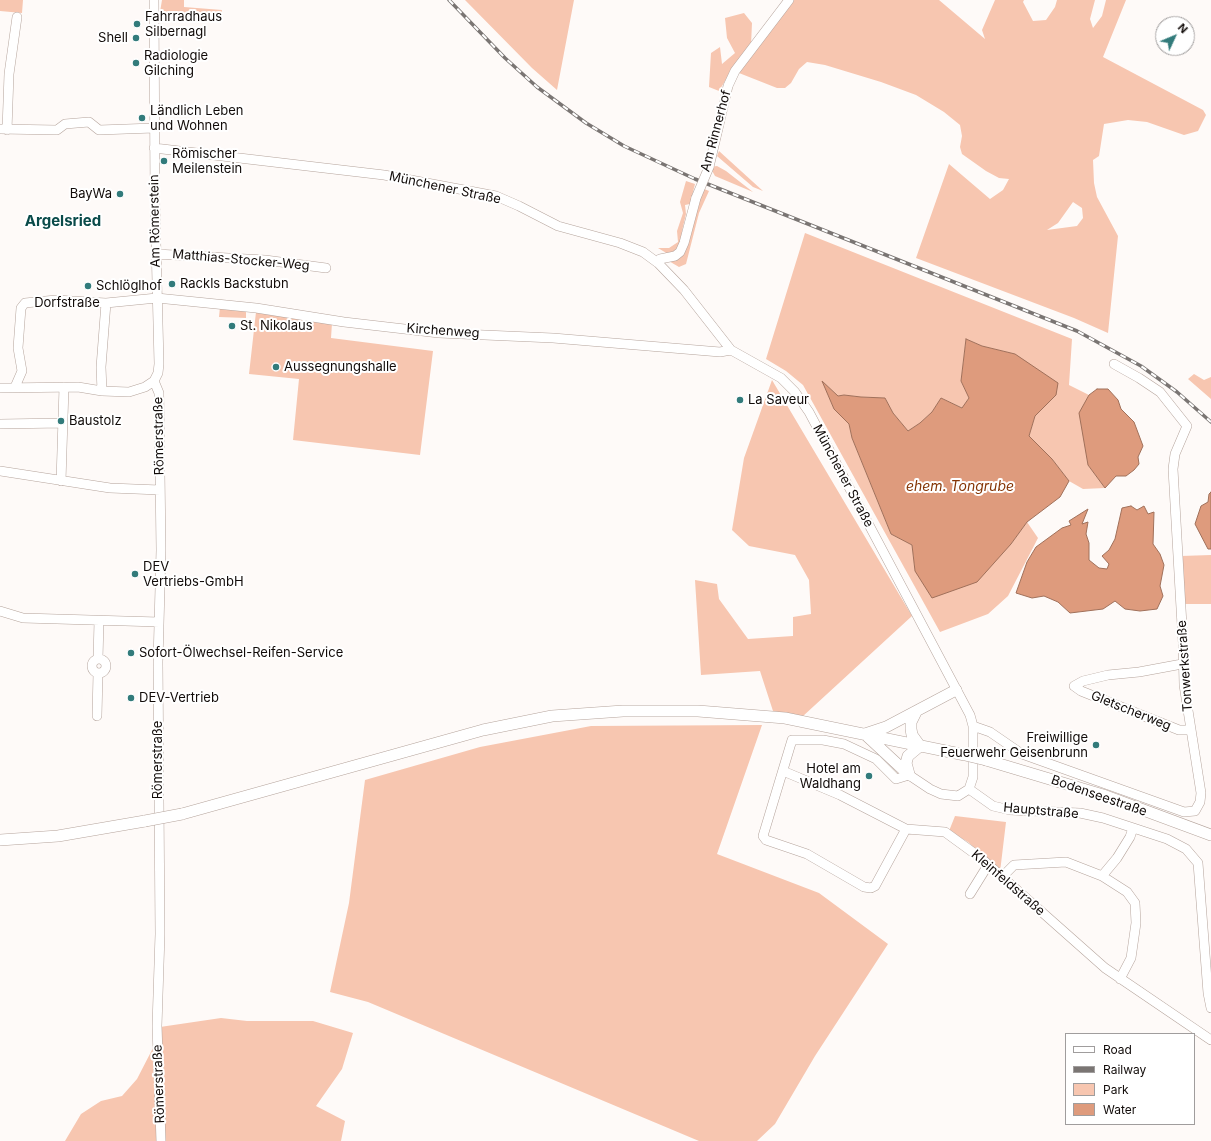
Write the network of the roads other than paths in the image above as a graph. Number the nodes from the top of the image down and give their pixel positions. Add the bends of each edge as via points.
1 (154, 0) edge
2 (789, 0) edge
3 (17, 17) dead end
4 (154, 128) junction
5 (4, 129) edge
6 (154, 148) junction
7 (156, 254) junction
8 (658, 262) junction
9 (326, 268) dead end
10 (157, 298) junction
11 (106, 303) junction
12 (731, 350) junction
13 (1114, 364) dead end
14 (22, 371) junction
15 (154, 380) junction
16 (33, 386) junction
17 (15, 387) junction
18 (64, 387) junction
19 (0, 388) edge
20 (102, 391) junction
21 (0, 424) edge
22 (63, 424) junction
23 (0, 471) edge
24 (60, 481) junction
25 (160, 490) junction
26 (0, 611) edge
27 (98, 621) junction
28 (159, 622) junction
29 (1182, 664) junction
30 (956, 690) junction
31 (916, 712) junction
32 (97, 716) dead end
33 (973, 726) junction
34 (1190, 730) junction
35 (864, 734) junction
36 (920, 746) junction
37 (783, 771) junction
38 (909, 775) junction
39 (969, 789) junction
40 (1133, 828) junction
41 (906, 829) junction
42 (1211, 835) edge
43 (0, 840) edge
44 (988, 865) junction
45 (1102, 876) junction
46 (1002, 877) junction
47 (970, 894) dead end
48 (1206, 896) edge
49 (1209, 972) edge
50 (1120, 979) junction
51 (1211, 1008) edge
52 (1211, 1040) edge
53 (161, 1141) edge

1 - 4 street, Am Römerstein
2 - 8 street, Am Rinnerhof, bridge via 735,71 728,86 709,167 696,198 684,243 675,256 660,259
3 - 5 street
4 - 5 street via 99,130 89,122 65,124 57,130
4 - 6 street, Am Römerstein
6 - 7 street, Am Römerstein
6 - 8 street, Münchener Straße via 384,175 496,196 558,226 620,243
7 - 9 street, Matthias-Stocker-Weg via 265,260
7 - 10 street, Am Römerstein
8 - 12 street, Münchener Straße via 684,290
10 - 11 street, Dorfstraße
10 - 12 street, Kirchenweg via 263,308 344,322 438,333 553,338 720,352
10 - 15 street, Am Römerstein via 159,364
11 - 14 street, Dorfstraße via 56,300 22,305 18,348
11 - 20 street, Dorfstraße via 101,367
12 - 30 street, Münchener Straße via 781,378 809,412
13 - 29 street, Tonwerkstraße via 1160,392 1187,426 1175,454 1174,469
14 - 16 street, Dorfstraße
14 - 17 street
15 - 20 street via 145,387 129,392
15 - 25 street, Römerstraße via 159,393
16 - 17 street
16 - 18 street
17 - 19 street
18 - 20 street
18 - 22 street
21 - 22 street
22 - 24 street
23 - 24 street
24 - 25 street via 110,488
25 - 28 street, Römerstraße
26 - 27 street via 23,618
27 - 28 street
27 - 32 street via 98,659 92,665 98,673
28 - 53 street, Römerstraße via 160,934 157,1026
29 - 34 street, Tonwerkstraße
29 - 34 street, Gletscherweg via 1108,675 1074,686 1179,730
30 - 31 main road
30 - 33 street, Münchener Straße
31 - 35 main road via 886,727
31 - 36 main road via 911,729
33 - 34 street, Tonwerkstraße via 990,732 1022,754 1184,812 1197,809 1201,793
33 - 39 street via 974,777
35 - 36 main road, Bodenseestraße
35 - 38 main road
35 - 43 main road, Bodenseestraße, bridge via 784,718 698,712 623,711 552,716 483,730 182,814 58,836
36 - 38 main road via 908,756 906,763
36 - 42 main road, Bodenseestraße, bridge via 986,760 1103,795
37 - 38 street via 792,740 803,739 844,744 876,759 896,779
37 - 41 street, Kleinfeldstraße via 840,795
37 - 41 street via 763,836 766,840 807,854 864,887 875,886
38 - 39 street via 941,794 958,796
39 - 40 street, Hauptstraße via 993,806 1010,810 1080,813
40 - 45 street via 1117,858
40 - 48 street, Hauptstraße via 1186,848 1198,863
41 - 44 street, Kleinfeldstraße via 945,832
44 - 46 street, Kleinfeldstraße
44 - 47 street
45 - 46 street via 1066,862 1014,865
45 - 50 street via 1127,892 1135,903 1136,923 1131,958
46 - 50 street, Kleinfeldstraße
48 - 49 street, Hauptstraße
49 - 51 street, Hauptstraße
50 - 52 street, Kleinfeldstraße

